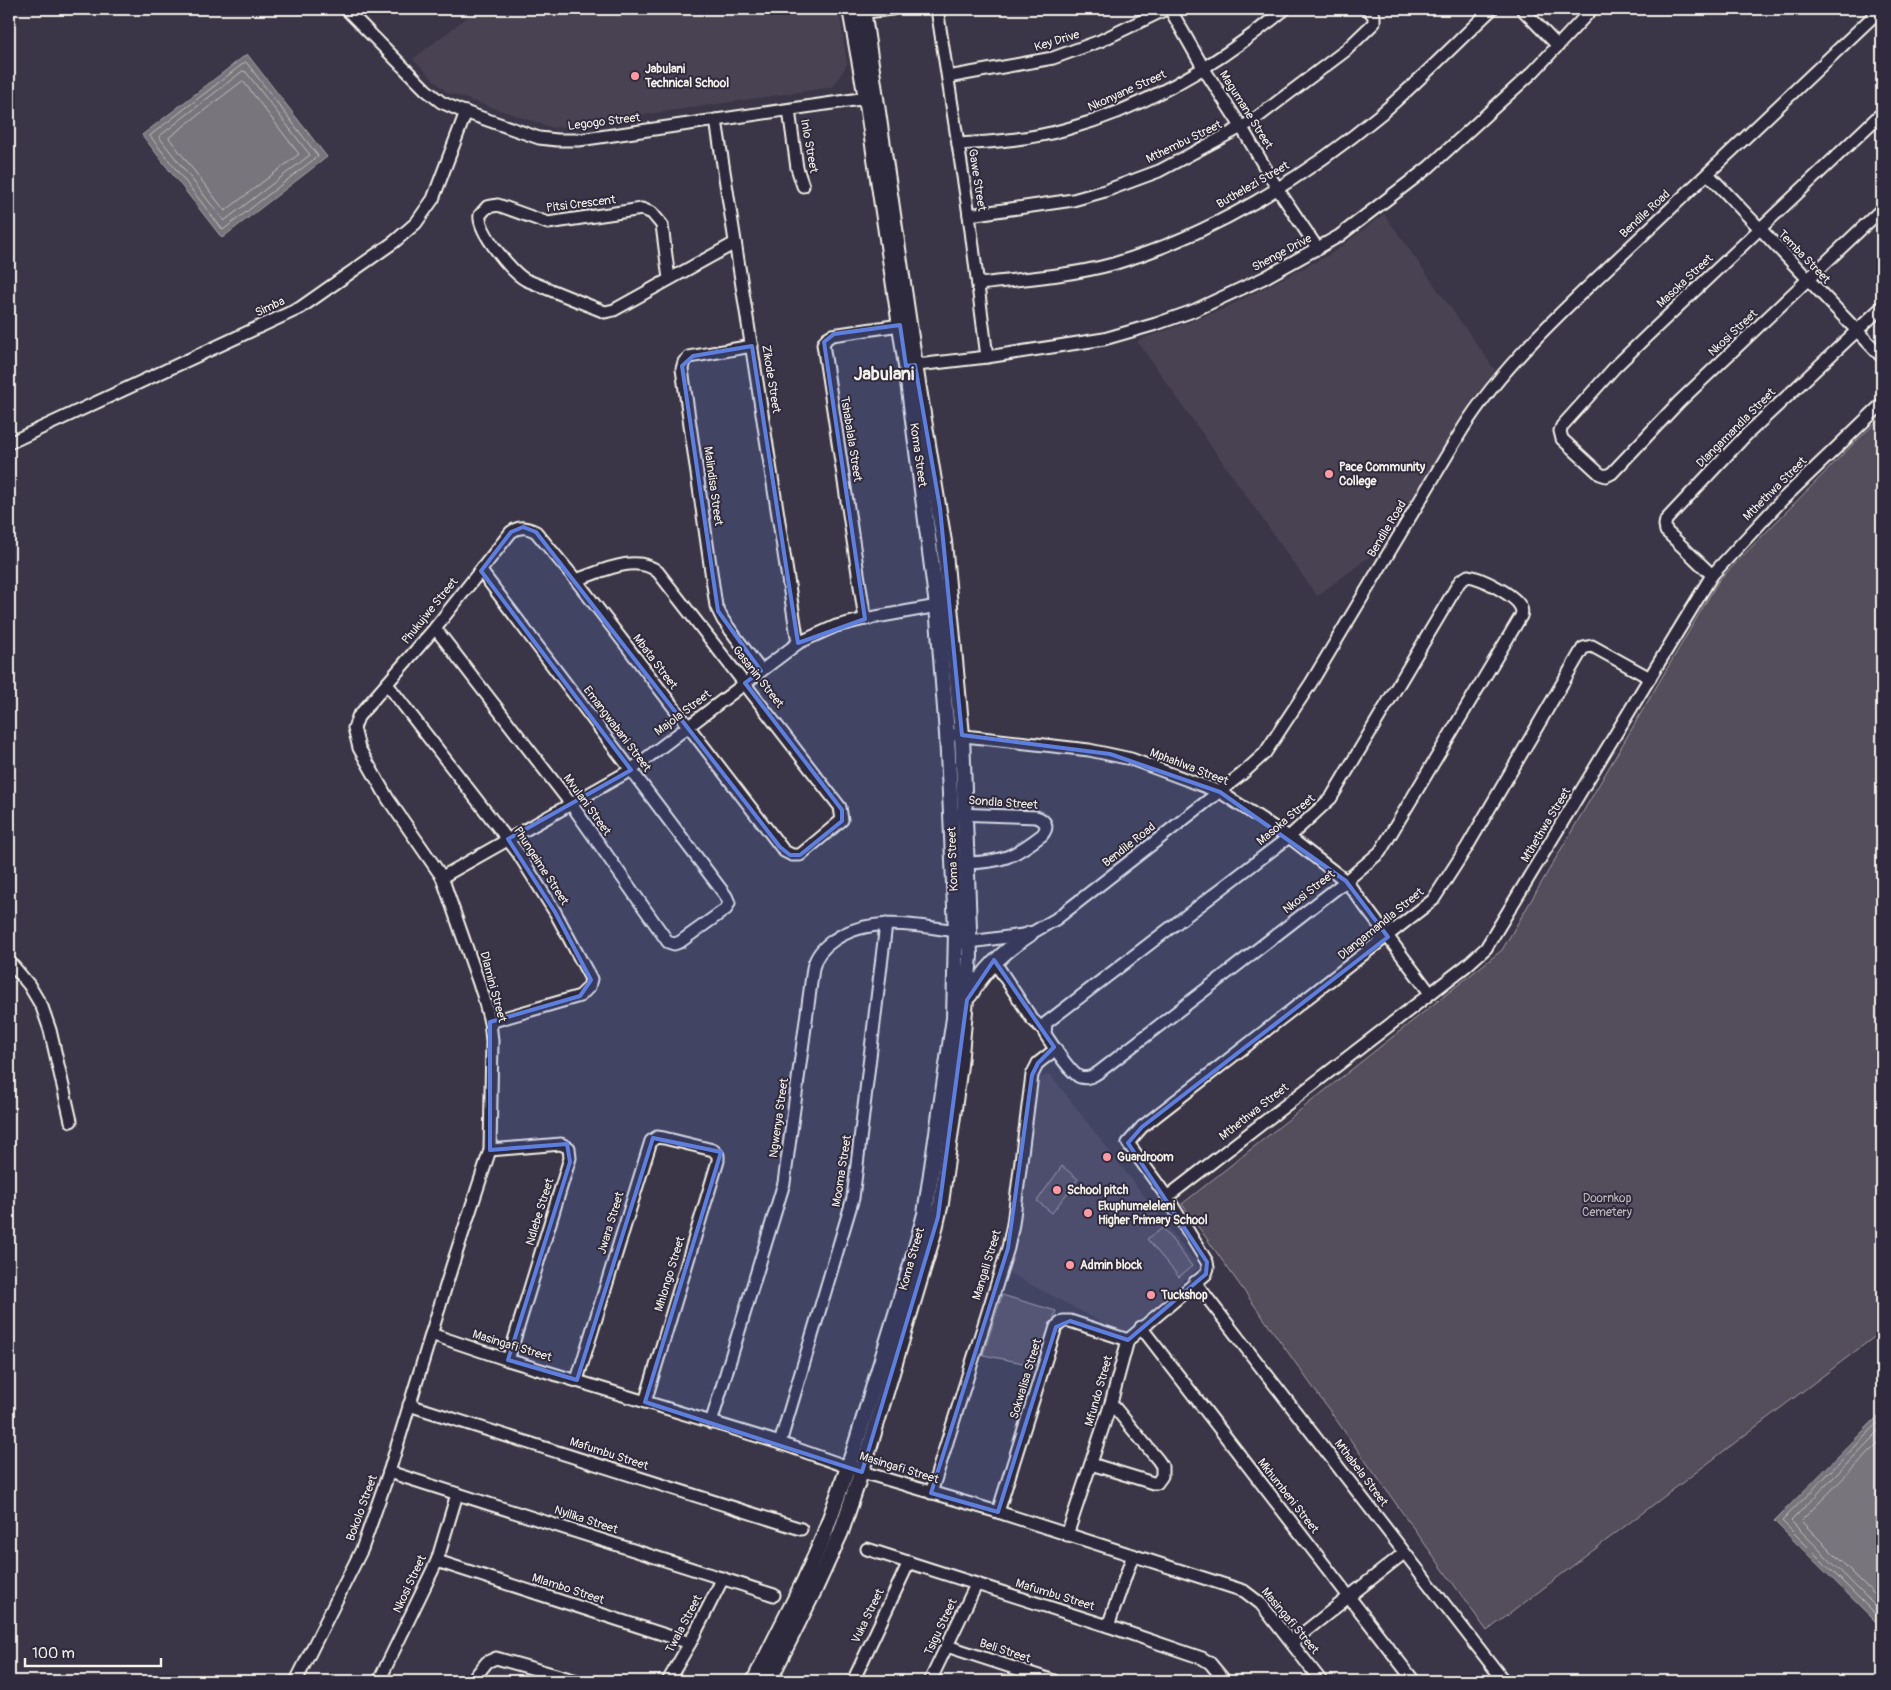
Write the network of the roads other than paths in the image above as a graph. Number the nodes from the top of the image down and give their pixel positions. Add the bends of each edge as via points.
1 (346, 9) edge
2 (892, 9) edge
3 (937, 9) edge
4 (1168, 9) edge
5 (1285, 9) edge
6 (1368, 9) edge
7 (1492, 9) edge
8 (1522, 9) edge
9 (1592, 9) edge
10 (1881, 9) edge
11 (857, 11) edge
12 (1558, 46) junction
13 (1204, 69) junction
14 (948, 77) junction
15 (872, 98) junction
16 (789, 110) junction
17 (466, 112) junction
18 (1882, 113) edge
19 (716, 120) junction
20 (1242, 128) junction
21 (958, 144) junction
22 (1708, 174) junction
23 (803, 186) dead end
24 (1277, 188) junction
25 (1882, 210) edge
26 (969, 215) junction
27 (1760, 230) junction
28 (735, 242) junction
29 (1318, 249) junction
30 (669, 279) junction
31 (1808, 280) junction
32 (978, 284) junction
33 (1882, 307) edge
34 (900, 325) junction
35 (1858, 330) junction
36 (752, 346) junction
37 (987, 357) junction
38 (1882, 357) edge
39 (911, 366) junction
40 (1882, 404) edge
41 (9, 442) edge
42 (1604, 476) joint
43 (536, 532) joint
44 (481, 571) junction
45 (1712, 575) junction
46 (576, 580) junction
47 (944, 605) junction
48 (1521, 608) joint
49 (865, 619) junction
50 (434, 628) junction
51 (798, 643) junction
52 (761, 671) junction
53 (1650, 678) junction
54 (745, 683) junction
55 (387, 684) junction
56 (687, 727) junction
57 (354, 728) joint
58 (948, 734) junction
59 (962, 735) junction
60 (631, 770) junction
61 (1220, 792) junction
62 (571, 804) junction
63 (958, 814) junction
64 (1289, 837) junction
65 (508, 839) junction
66 (790, 854) joint
67 (966, 863) junction
68 (442, 877) junction
69 (1346, 881) junction
70 (729, 905) joint
71 (886, 924) junction
72 (1030, 934) junction
73 (955, 937) junction
74 (1388, 937) junction
75 (970, 943) junction
76 (9, 961) edge
77 (994, 961) junction
78 (1430, 993) junction
79 (967, 1000) junction
80 (490, 1022) junction
81 (1045, 1027) junction
82 (1056, 1049) junction
83 (71, 1121) dead end
84 (1128, 1143) joint
85 (490, 1150) junction
86 (717, 1153) joint
87 (1167, 1196) junction
88 (1195, 1282) junction
89 (1141, 1327) junction
90 (431, 1334) junction
91 (1128, 1340) junction
92 (508, 1360) junction
93 (577, 1380) junction
94 (645, 1402) junction
95 (1110, 1402) junction
96 (409, 1405) junction
97 (711, 1423) junction
98 (780, 1443) junction
99 (1091, 1464) junction
100 (848, 1466) junction
101 (389, 1472) junction
102 (862, 1472) junction
103 (931, 1493) junction
104 (458, 1494) junction
105 (998, 1512) junction
106 (801, 1529) dead end
107 (1067, 1535) junction
108 (867, 1549) dead end
109 (1404, 1553) junction
110 (1132, 1555) junction
111 (437, 1561) junction
112 (909, 1562) junction
113 (723, 1578) junction
114 (976, 1585) junction
115 (774, 1595) dead end
116 (1349, 1597) junction
117 (1108, 1626) junction
118 (1292, 1642) junction
119 (690, 1643) junction
120 (947, 1646) junction
121 (296, 1681) edge
122 (379, 1681) edge
123 (472, 1681) edge
124 (578, 1681) edge
125 (668, 1681) edge
126 (754, 1681) edge
127 (769, 1681) edge
128 (853, 1681) edge
129 (930, 1681) edge
130 (1054, 1681) edge
131 (1225, 1681) edge
132 (1321, 1681) edge
133 (1414, 1681) edge
134 (1504, 1681) edge

1 - 17 street, Legogo Street via 426,90 441,102
2 - 11 street
3 - 14 street, Gawe Street
4 - 13 street, Magumane Street
4 - 14 street, Key Drive via 1100,41 1053,58
5 - 13 street, Nkonyane Street
6 - 20 street, Mthembu Street via 1375,19 1373,26 1345,51
7 - 24 street, Buthelezi Street via 1381,114
8 - 12 street
9 - 12 street, Shenge Drive
10 - 22 street, Bendile Road
11 - 15 main road, Koma Street
12 - 29 street, Shenge Drive via 1429,167
13 - 20 street, Magumane Street
13 - 21 street, Nkonyane Street via 1118,112 1066,130
14 - 21 street, Gawe Street
15 - 16 street, Legogo Street
15 - 34 main road, Koma Street
15 - 39 main road, Koma Street
16 - 19 street, Legogo Street
16 - 23 street, Inlo Street via 797,168
17 - 19 street, Legogo Street via 539,138 564,140
17 - 41 street, Simba via 433,199 416,223 394,242 300,308
18 - 27 street, Masoka Street
19 - 28 street, Zikode Street
20 - 24 street, Magumane Street
20 - 26 street, Mthembu Street via 1159,171 1105,191 1056,203
21 - 26 street, Gawe Street
22 - 27 street, Temba Street
22 - 61 street, Bendile Road via 1583,292 1485,397 1271,746
24 - 29 street, Magumane Street
24 - 32 street, Buthelezi Street via 1187,237 1144,254 1094,268
25 - 31 street, Nkosi Street
26 - 32 street, Gawe Street
27 - 31 street, Temba Street
27 - 42 street, Masoka Street via 1615,367 1561,428 1563,440
28 - 30 street, Pitsi Crescent
28 - 36 street, Zikode Street
29 - 37 street, Shenge Drive via 1215,301 1156,324 1104,338
30 - 30 street, Pitsi Crescent via 662,225 652,213 642,210 548,223 498,205 487,207 480,215 481,226 516,274 602,311 612,311
31 - 35 street, Temba Street
31 - 42 street, Nkosi Street via 1679,402 1614,472
32 - 37 street, Gawe Street
33 - 35 street, Dlangamandla Street
34 - 39 main road, Koma Street
34 - 49 street, Tshabalala Street via 832,335 823,344
35 - 38 street, Temba Street
35 - 45 street, Dlangamandla Street via 1745,436 1666,520 1666,531
36 - 51 street, Zikode Street
36 - 52 street, Malindisa Street via 692,356 684,362 682,369 716,606
37 - 39 street, Shenge Drive
39 - 47 main road, Koma Street
40 - 45 street, Mthethwa Street via 1783,499
43 - 44 street, Phukujwe Street via 523,527 515,530
43 - 46 street, Mbata Street
44 - 50 street, Phukujwe Street
44 - 60 street, Emangwabani Street
45 - 53 street, Mthethwa Street
46 - 54 street, Gasanin Street via 637,563 652,566
46 - 56 street, Mbata Street
47 - 49 street, Majola Street
47 - 58 main road, Koma Street
47 - 59 main road, Koma Street
48 - 64 street, Masoka Street via 1512,596 1475,577 1461,579 1331,798
48 - 69 street, Nkosi Street via 1521,616 1385,845
49 - 51 street, Majola Street via 836,626
50 - 55 street, Phukujwe Street
50 - 62 street, Mvulani Street
51 - 52 street, Majola Street
52 - 54 street, Majola Street
53 - 74 street, Dlangamandla Street via 1592,646 1584,647 1439,893
53 - 78 street, Mthethwa Street via 1494,938 1479,955
54 - 56 street, Majola Street
54 - 66 street, Gasanin Street via 842,810 841,822 803,853
55 - 57 street, Phukujwe Street via 358,717
55 - 65 street, Phungeime Street
56 - 60 street, Majola Street
56 - 66 street, Mbata Street via 780,847
57 - 68 street, Dlamini Street via 359,748 380,786
58 - 59 street, Mphahlwa Street
58 - 63 main road, Koma Street
59 - 61 street, Mphahlwa Street via 1110,754
59 - 63 main road, Koma Street
60 - 62 street, Majola Street
60 - 70 street, Emangwabani Street via 728,898
61 - 64 street, Mphahlwa Street
61 - 72 street, Bendile Road via 1056,919
62 - 65 street, Majola Street
62 - 70 street, Mvulani Street via 670,943 680,942
63 - 67 main road, Koma Street
63 - 67 street, Sondla Street via 1036,817 1042,820 1046,829 1010,857 992,862
63 - 73 main road, Koma Street
64 - 69 street, Mphahlwa Street
64 - 81 street, Masoka Street
65 - 68 street, Majola Street
65 - 80 street, Phungeime Street via 555,912 591,983 580,996
67 - 75 main road, Koma Street
68 - 80 street, Dlamini Street via 473,962
69 - 74 street, Mphahlwa Street
69 - 82 street, Nkosi Street via 1092,1077 1075,1074
71 - 73 street, Ngwenya Street
71 - 97 street, Ngwenya Street via 840,936 823,948 814,963 784,1183
71 - 98 street, Mooma Street via 853,1198
72 - 75 street, Bendile Road
72 - 77 main road
73 - 75 street, Bendile Road
73 - 100 main road, Koma Street via 954,1018 925,1214
74 - 78 street, Mphahlwa Street
74 - 84 street, Dlangamandla Street via 1142,1127
75 - 79 main road, Koma Street
76 - 83 street via 42,1007
77 - 79 main road
77 - 81 street, Nkosi Street via 1032,1019
78 - 87 street, Mthethwa Street
79 - 102 main road, Koma Street via 940,1210
80 - 85 street, Dlamini Street
81 - 82 street, Nkosi Street via 1045,1034
82 - 103 street, Mangali Street via 1038,1063 1032,1075 1008,1248
84 - 87 street, Mfundo Street
85 - 90 street, Dlamini Street
85 - 92 street, Ndlebe Street via 562,1144 569,1148 570,1158
86 - 93 street, Jwara Street via 664,1138 652,1141
86 - 94 street, Mhlongo Street via 718,1161
87 - 88 street, Mfundo Street via 1207,1262 1206,1274
88 - 89 street, Mfundo Street
88 - 109 street, Mthabela Street
89 - 91 street, Mfundo Street
89 - 116 street, Mkhumbeni Street
90 - 92 street, Masingafi Street
90 - 96 street, Bokolo Street
91 - 95 street, Mfundo Street
91 - 105 street, Sokwalisa Street via 1070,1320 1056,1327
92 - 93 street, Masingafi Street
93 - 94 street, Masingafi Street
94 - 97 street, Masingafi Street
95 - 99 street, Mfundo Street
95 - 99 street via 1158,1460 1162,1476 1153,1483
96 - 101 street, Bokolo Street
96 - 106 street, Mafumbu Street
97 - 98 street, Masingafi Street
98 - 100 street, Masingafi Street
99 - 107 street, Mfundo Street
100 - 102 street, Masingafi Street
100 - 126 main road, Koma Street via 819,1547
101 - 104 street, Nyilika Street
101 - 121 street, Bokolo Street via 362,1549
102 - 103 street, Masingafi Street
102 - 127 main road, Koma Street via 829,1559
103 - 105 street, Masingafi Street
104 - 111 street, Nkosi Street
104 - 113 street, Nyilika Street
105 - 107 street, Masingafi Street
107 - 110 street, Masingafi Street
108 - 112 street, Mafumbu Street
109 - 116 street
109 - 134 street, Mthabela Street
110 - 117 street
110 - 118 street, Masingafi Street via 1249,1593
111 - 119 street, Mlambo Street
111 - 122 street, Nkosi Street
112 - 114 street, Mafumbu Street
112 - 128 street, Vuka Street
113 - 115 street, Nyilika Street
113 - 119 street, Twala Street
114 - 117 street, Mafumbu Street
114 - 120 street, Tsigu Street
116 - 118 street
116 - 133 street, Mkhumbeni Street
117 - 131 street, Mafumbu Street via 1205,1659
118 - 132 street, Masingafi Street
119 - 125 street, Twala Street
120 - 129 street, Tsigu Street
120 - 130 street, Beli Street
123 - 124 street via 487,1662 496,1658

